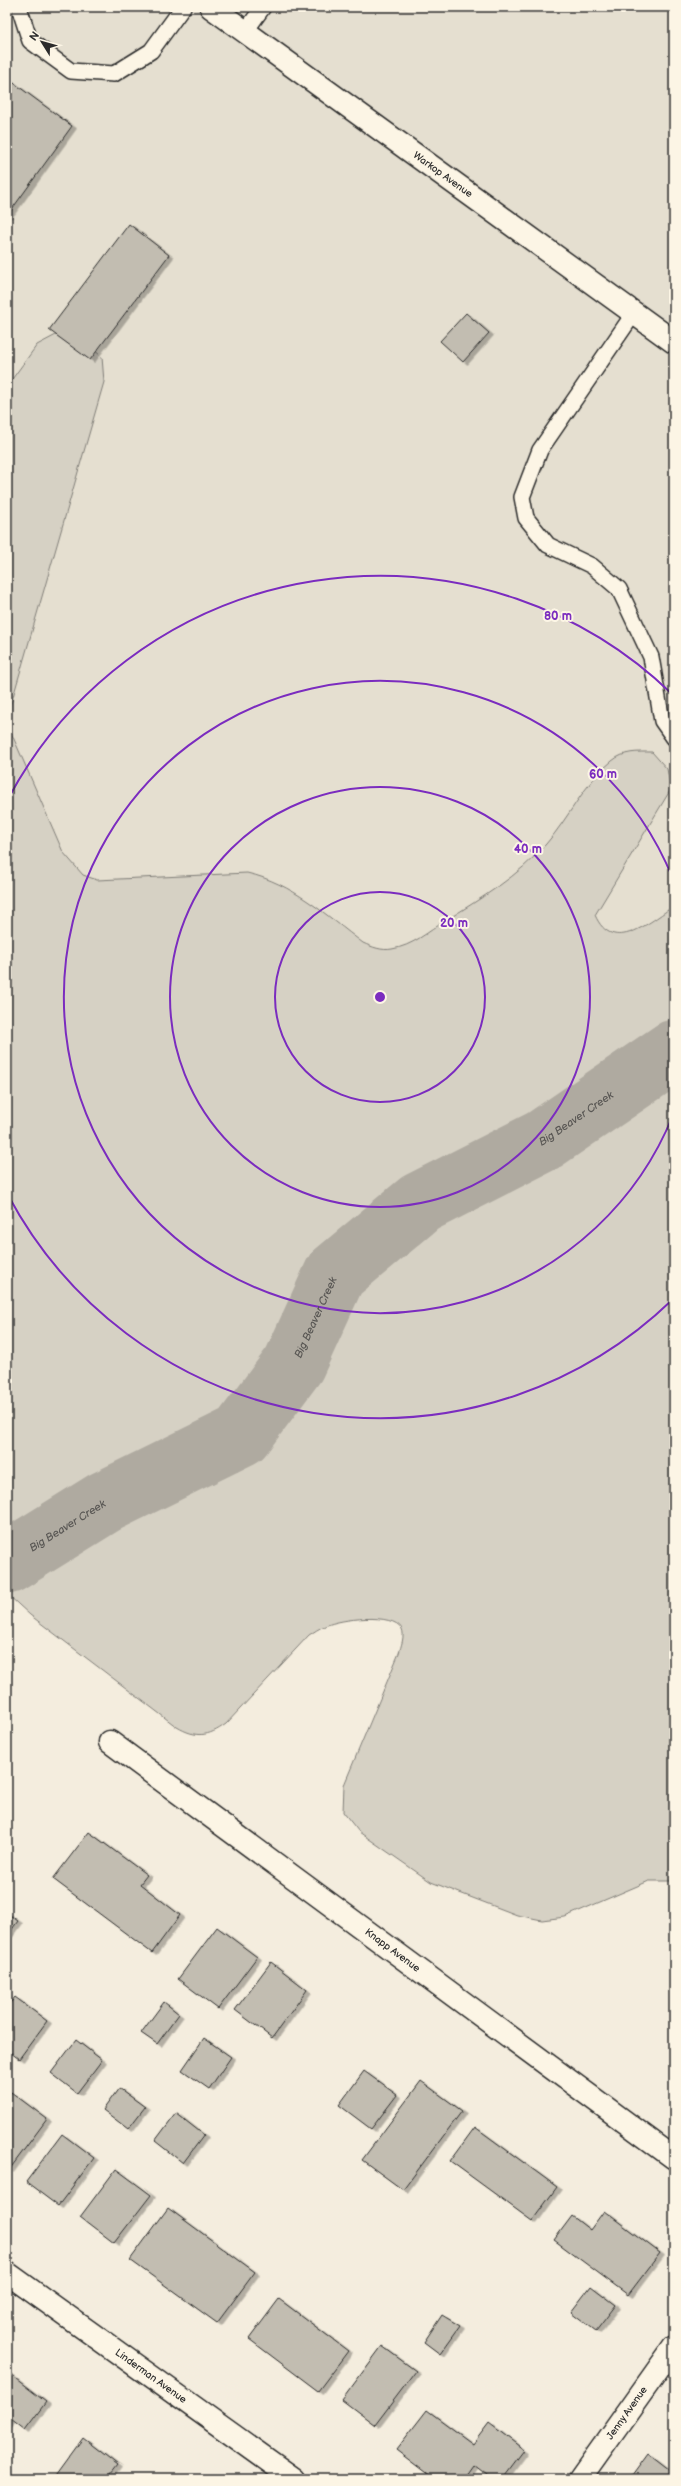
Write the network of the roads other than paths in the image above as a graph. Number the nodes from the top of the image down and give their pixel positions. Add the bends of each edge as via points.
1 (19, 7) edge
2 (183, 7) edge
3 (211, 7) edge
4 (263, 7) edge
5 (245, 32) junction
6 (634, 313) junction
7 (674, 342) edge
8 (674, 738) edge
9 (110, 1742) dead end
10 (674, 2158) edge
11 (7, 2273) edge
12 (674, 2347) edge
13 (294, 2479) edge
14 (580, 2479) edge

1 - 2 lane via 30,41 71,71 114,74 151,51
3 - 5 street, Warkop Avenue
4 - 5 lane
5 - 6 street, Warkop Avenue
6 - 7 street, Warkop Avenue
6 - 8 lane via 540,450 522,497 526,518 548,545 592,566 619,589 651,657 662,721
9 - 10 street, Knapp Avenue
11 - 13 street, Linderman Avenue
12 - 14 street, Jenny Avenue

